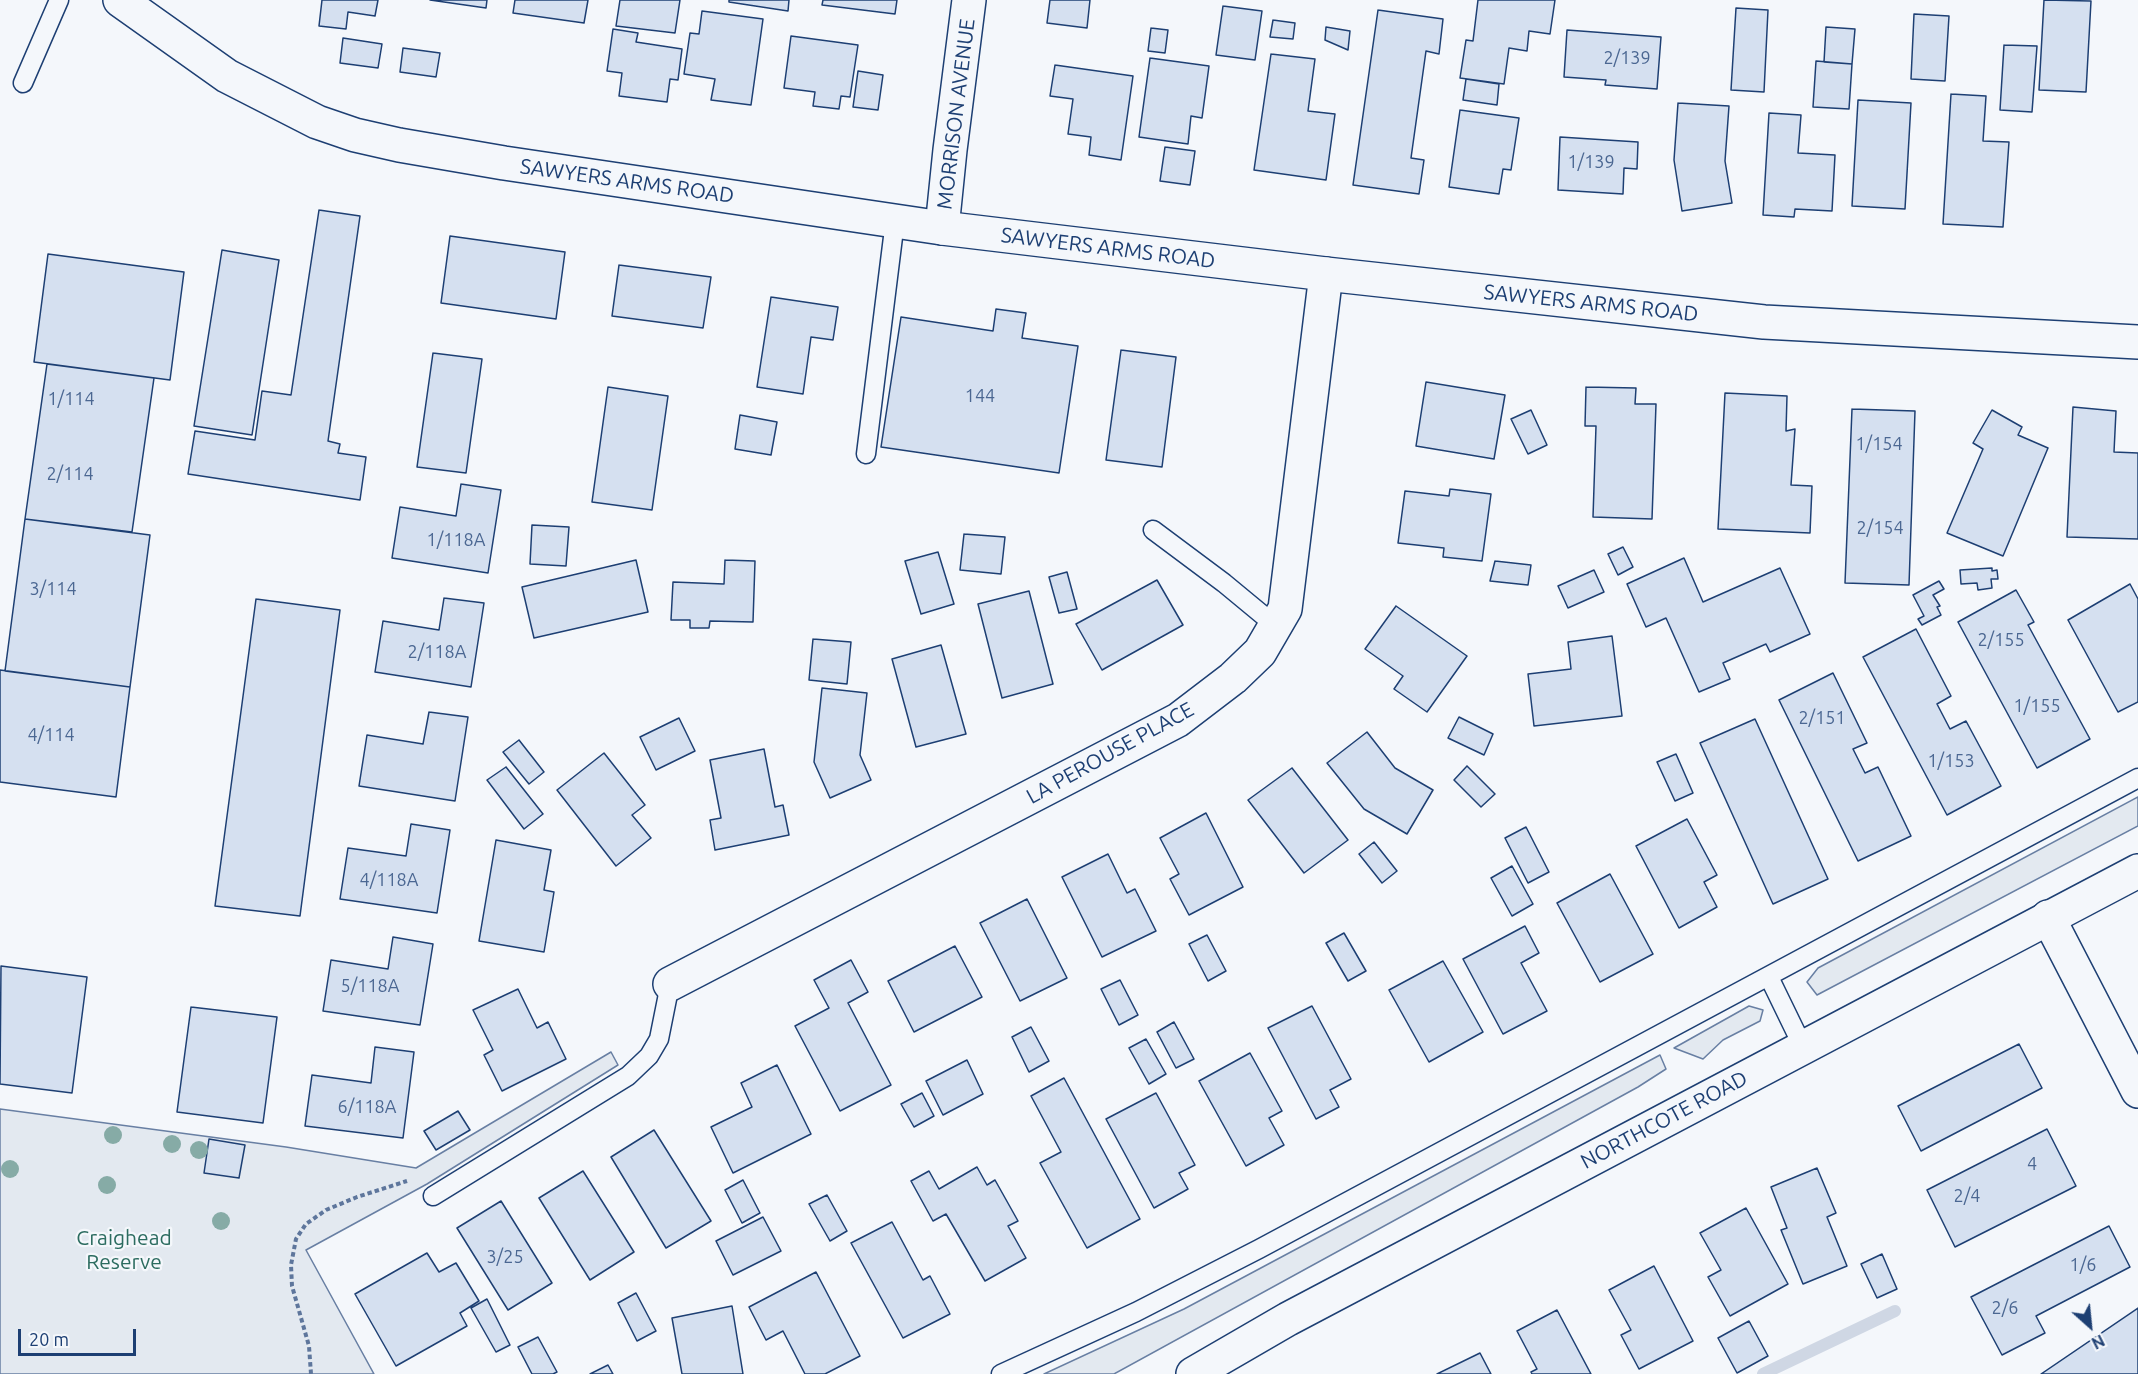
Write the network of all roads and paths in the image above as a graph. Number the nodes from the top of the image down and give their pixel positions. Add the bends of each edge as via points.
1 (59, 0) edge
2 (120, 0) edge
3 (969, 0) edge
4 (22, 83) dead end
5 (895, 221) junction
6 (942, 228) junction
7 (1326, 274) junction
8 (2138, 342) edge
9 (866, 454) dead end
10 (1153, 530) dead end
11 (1276, 626) junction
12 (2138, 778) edge
13 (2138, 871) edge
14 (2048, 917) junction
15 (1769, 977) junction
16 (670, 984) joint
17 (1803, 1047) junction
18 (2138, 1091) edge
19 (433, 1196) dead end
20 (1001, 1374) edge
21 (1193, 1374) edge

1 - 4 lane
2 - 5 street, SAWYERS ARMS ROAD via 227,76 316,122 355,135 504,163
3 - 6 street, MORRISON AVENUE
5 - 6 street, SAWYERS ARMS ROAD
5 - 9 lane
6 - 7 street, SAWYERS ARMS ROAD
7 - 8 street, SAWYERS ARMS ROAD via 1764,322
7 - 11 street, LA PEROUSE PLACE via 1285,609
10 - 11 lane
11 - 16 street, LA PEROUSE PLACE via 1260,652 1233,678 1178,720
12 - 15 lane
13 - 14 street, NORTHCOTE ROAD
14 - 17 street, NORTHCOTE ROAD
14 - 18 street
15 - 17 lane
15 - 20 lane via 1259,1249 1136,1312
16 - 19 lane via 659,1039 628,1077
17 - 21 street, NORTHCOTE ROAD via 1288,1319

